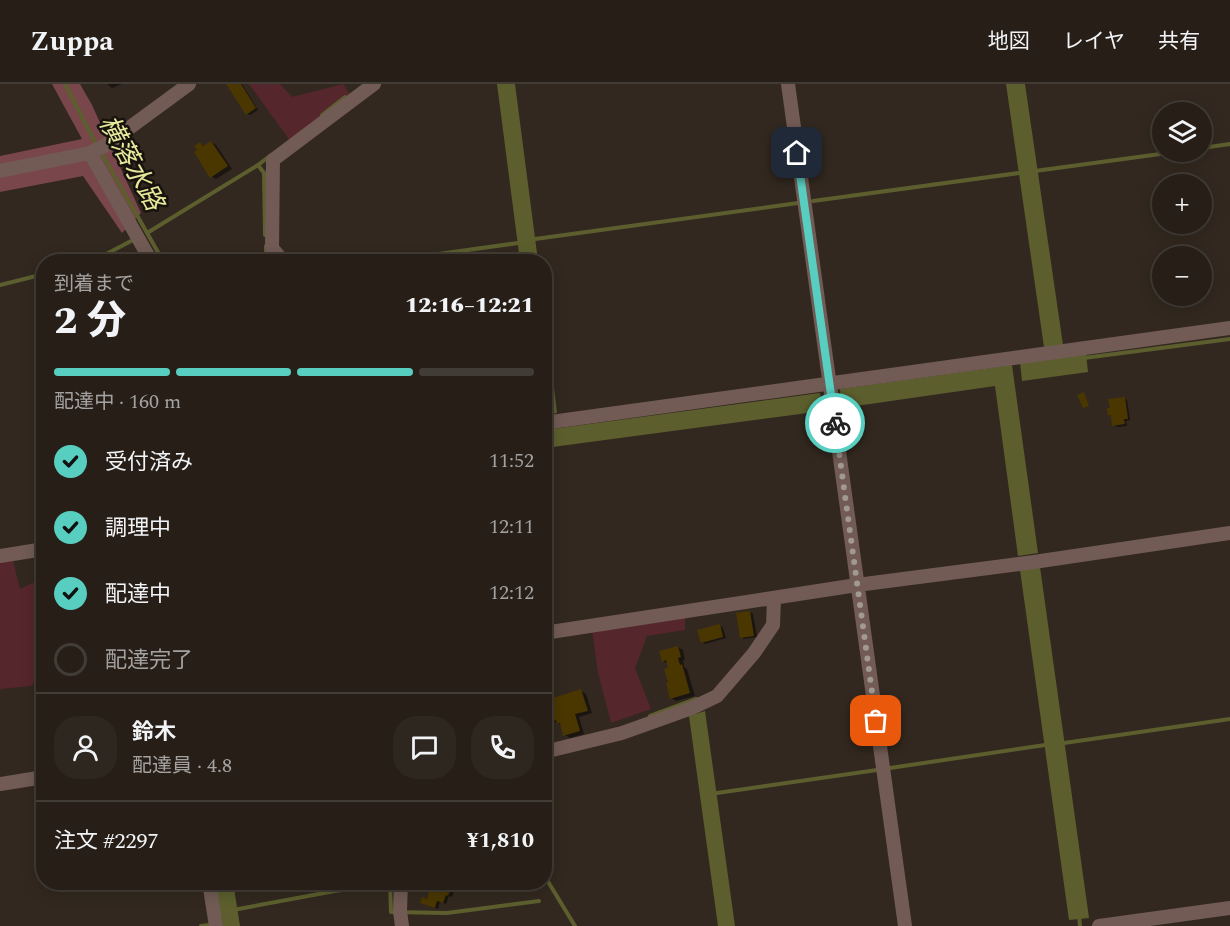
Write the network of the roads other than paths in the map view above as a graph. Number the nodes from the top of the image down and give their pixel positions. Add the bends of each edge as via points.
1 (189, 84) edge
2 (374, 84) edge
3 (788, 84) edge
4 (90, 153) junction
5 (0, 171) edge
6 (147, 254) edge
7 (277, 254) edge
8 (1230, 328) edge
9 (831, 395) junction
10 (552, 422) edge
11 (1230, 533) edge
12 (36, 550) edge
13 (0, 556) edge
14 (857, 585) junction
15 (774, 599) junction
16 (552, 632) edge
17 (552, 750) edge
18 (36, 778) edge
19 (0, 784) edge
20 (210, 890) edge
21 (401, 890) edge
22 (1230, 908) edge
23 (216, 926) edge
24 (402, 926) edge
25 (905, 926) edge
26 (1099, 926) edge

1 - 4 street
2 - 7 street via 273,160 272,248
3 - 9 street
4 - 5 street
4 - 6 street
8 - 9 street via 1053,352
9 - 10 street
9 - 14 street
11 - 14 street
12 - 13 street
14 - 15 street
14 - 25 street
15 - 16 street
15 - 17 street via 773,625 717,696 622,733
18 - 19 street
20 - 23 street
21 - 24 street
22 - 26 street

